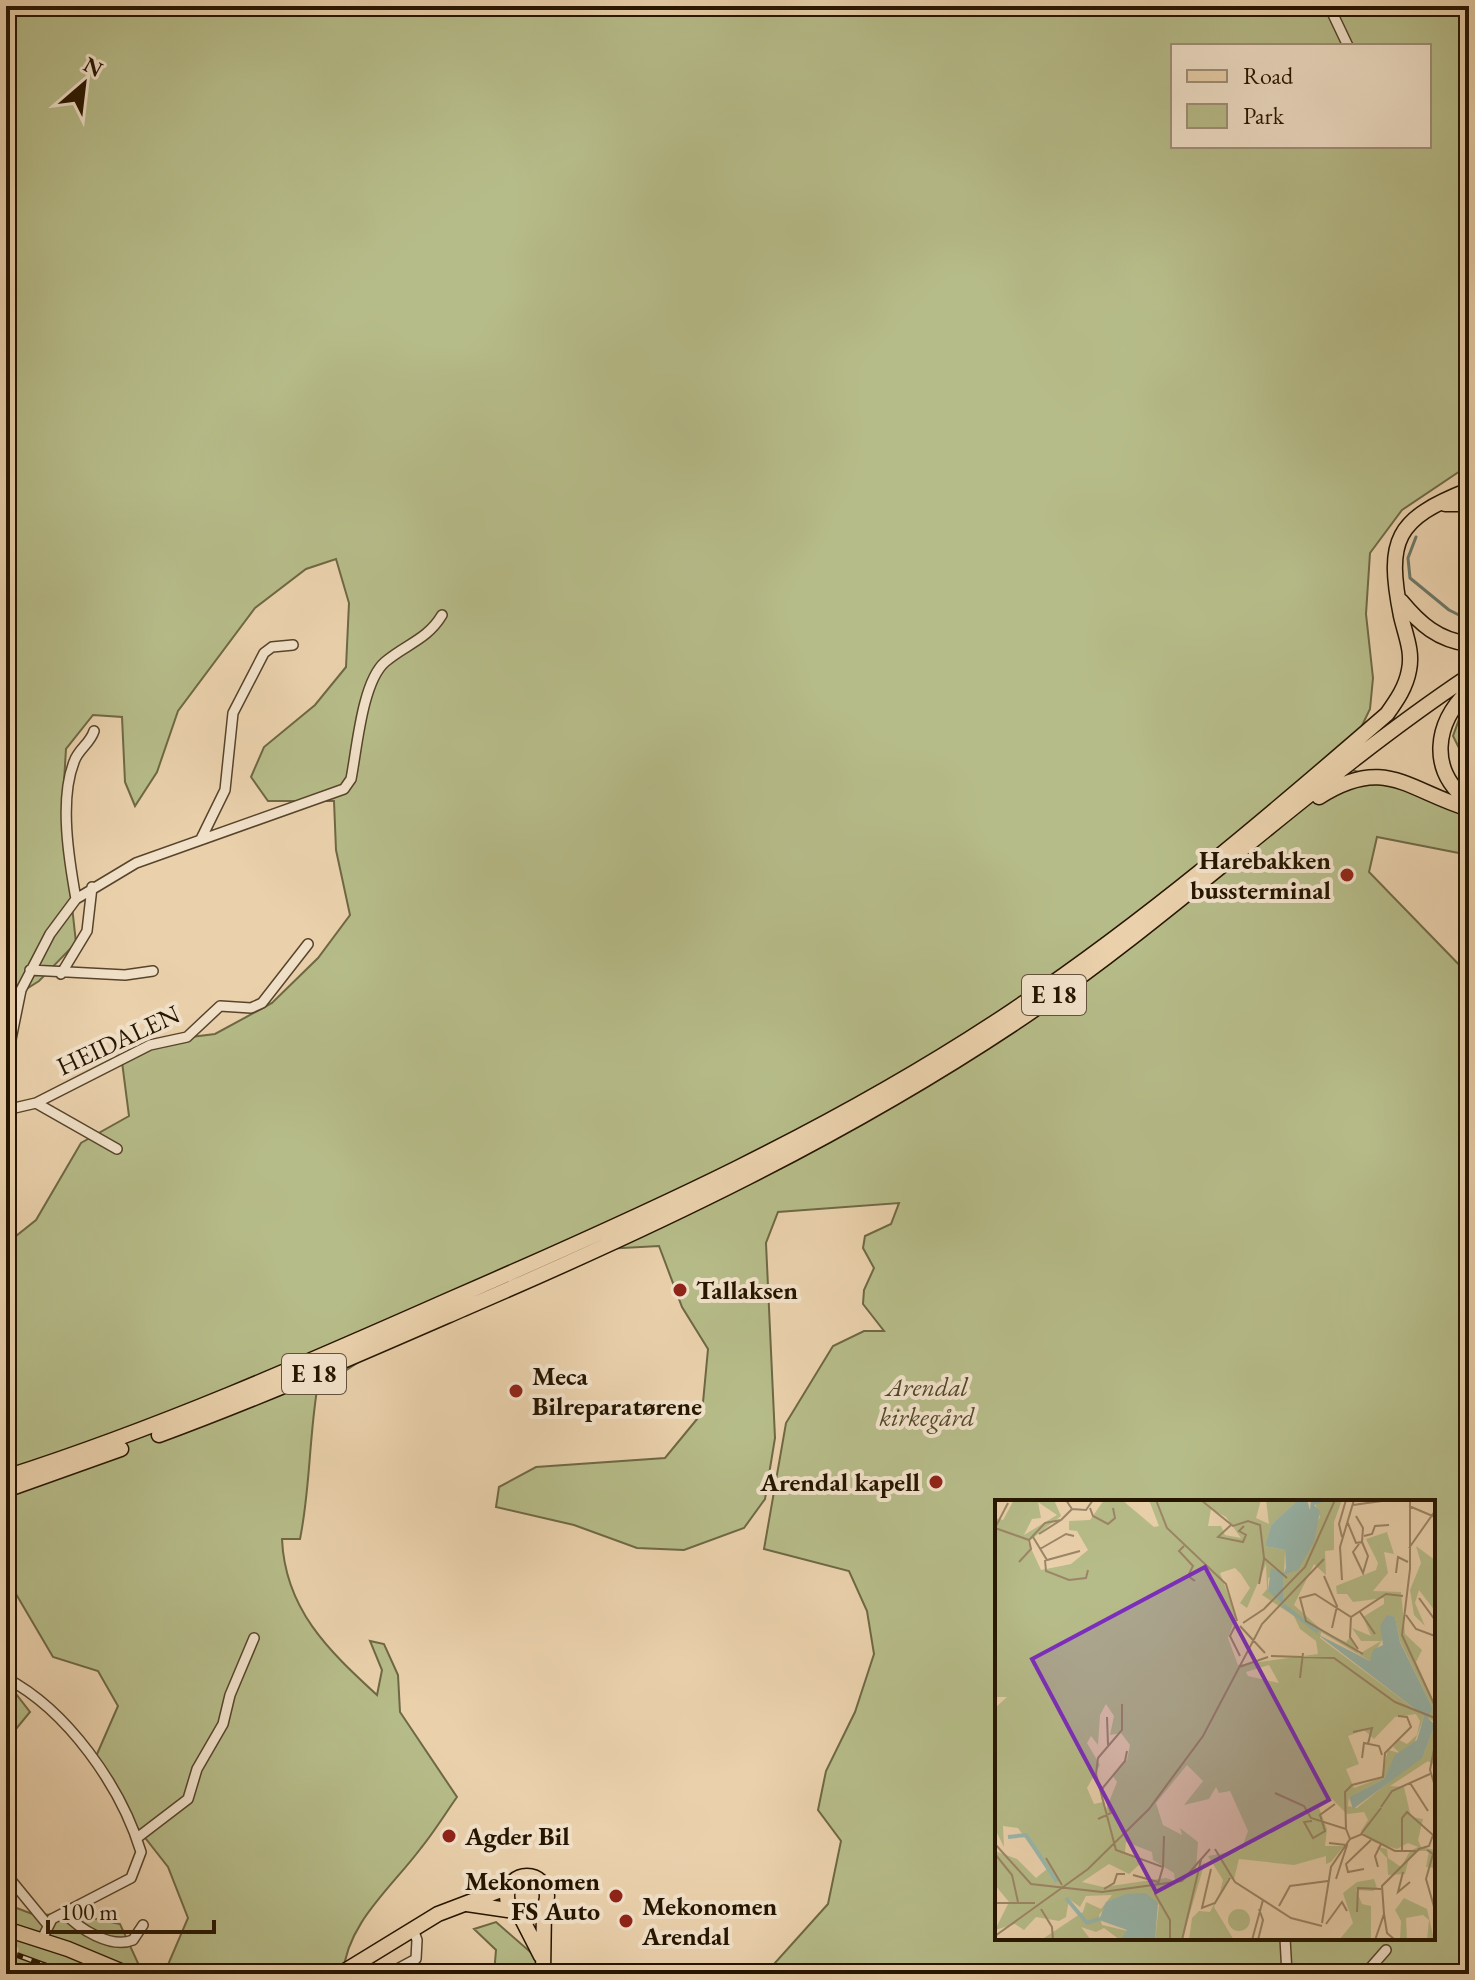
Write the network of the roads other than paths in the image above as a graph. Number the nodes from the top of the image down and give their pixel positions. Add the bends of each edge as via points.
1 (1329, 6) edge
2 (1347, 44) edge
3 (1469, 490) edge
4 (1436, 504) junction
5 (1469, 504) edge
6 (1399, 597) junction
7 (442, 615) dead end
8 (1469, 644) edge
9 (293, 645) dead end
10 (1469, 667) edge
11 (1469, 676) edge
12 (1469, 690) edge
13 (94, 731) dead end
14 (1318, 774) junction
15 (1469, 802) edge
16 (1469, 809) edge
17 (201, 839) junction
18 (1256, 840) junction
19 (92, 887) junction
20 (76, 899) junction
21 (308, 944) dead end
22 (30, 970) junction
23 (153, 971) dead end
24 (61, 974) junction
25 (6, 1064) edge
26 (36, 1103) junction
27 (6, 1110) edge
28 (117, 1149) dead end
29 (6, 1477) edge
30 (6, 1490) edge
31 (254, 1638) dead end
32 (6, 1678) edge
33 (137, 1838) junction
34 (6, 1874) edge
35 (509, 1887) junction
36 (467, 1904) junction
37 (544, 1908) junction
38 (65, 1913) junction
39 (517, 1913) junction
40 (47, 1924) junction
41 (143, 1925) dead end
42 (6, 1929) edge
43 (413, 1929) junction
44 (22, 1933) junction
45 (42, 1939) junction
46 (1285, 1940) edge
47 (1386, 1950) dead end
48 (9, 1956) edge
49 (541, 1956) junction
50 (128, 1974) edge
51 (340, 1974) edge
52 (388, 1974) edge
53 (543, 1974) edge
54 (1287, 1974) edge
55 (1365, 1974) edge

1 - 2 street
3 - 4 main road, E 18
4 - 5 main road
4 - 6 main road, E 18 via 1410,523 1397,544 1393,566
6 - 8 main road via 1425,628
6 - 14 main road, E 18 via 1410,657 1405,685 1387,714
7 - 17 street via 421,640 380,667 367,696 351,779 344,789
9 - 17 street via 264,653 233,713 225,790
10 - 14 main road, E 18
11 - 18 main road, E 18 via 1384,736
12 - 15 main road via 1445,720 1439,745 1442,770
13 - 20 street via 71,770 67,841
14 - 29 main road, E 18 via 1072,969 858,1107 751,1163 256,1385 119,1440
16 - 18 main road, E 18 via 1407,781 1368,776 1338,785
17 - 19 street via 136,863
18 - 30 main road, E 18 via 1143,931 1019,1020 755,1177 248,1402
19 - 20 street
19 - 24 street via 87,931
20 - 22 street
21 - 26 street, HEIDALEN via 262,1003 251,1008 220,1006 187,1037 139,1050
22 - 24 street
22 - 25 street
23 - 24 street
26 - 27 street, HEIDALEN
26 - 28 street
31 - 33 street via 188,1799
32 - 33 street via 46,1704 81,1745
33 - 38 street via 140,1861 131,1878
34 - 40 street
35 - 36 main road
35 - 37 main road via 521,1877 536,1879 547,1892
35 - 39 main road via 508,1900
36 - 39 main road
36 - 43 main road
37 - 39 main road via 533,1915
37 - 49 main road
38 - 40 street
38 - 41 street via 115,1943 133,1940
39 - 49 main road
40 - 45 street
42 - 44 main road
43 - 51 main road
43 - 52 street via 416,1959
44 - 45 main road
44 - 48 street
45 - 50 main road
46 - 54 street
47 - 55 street
49 - 53 main road

